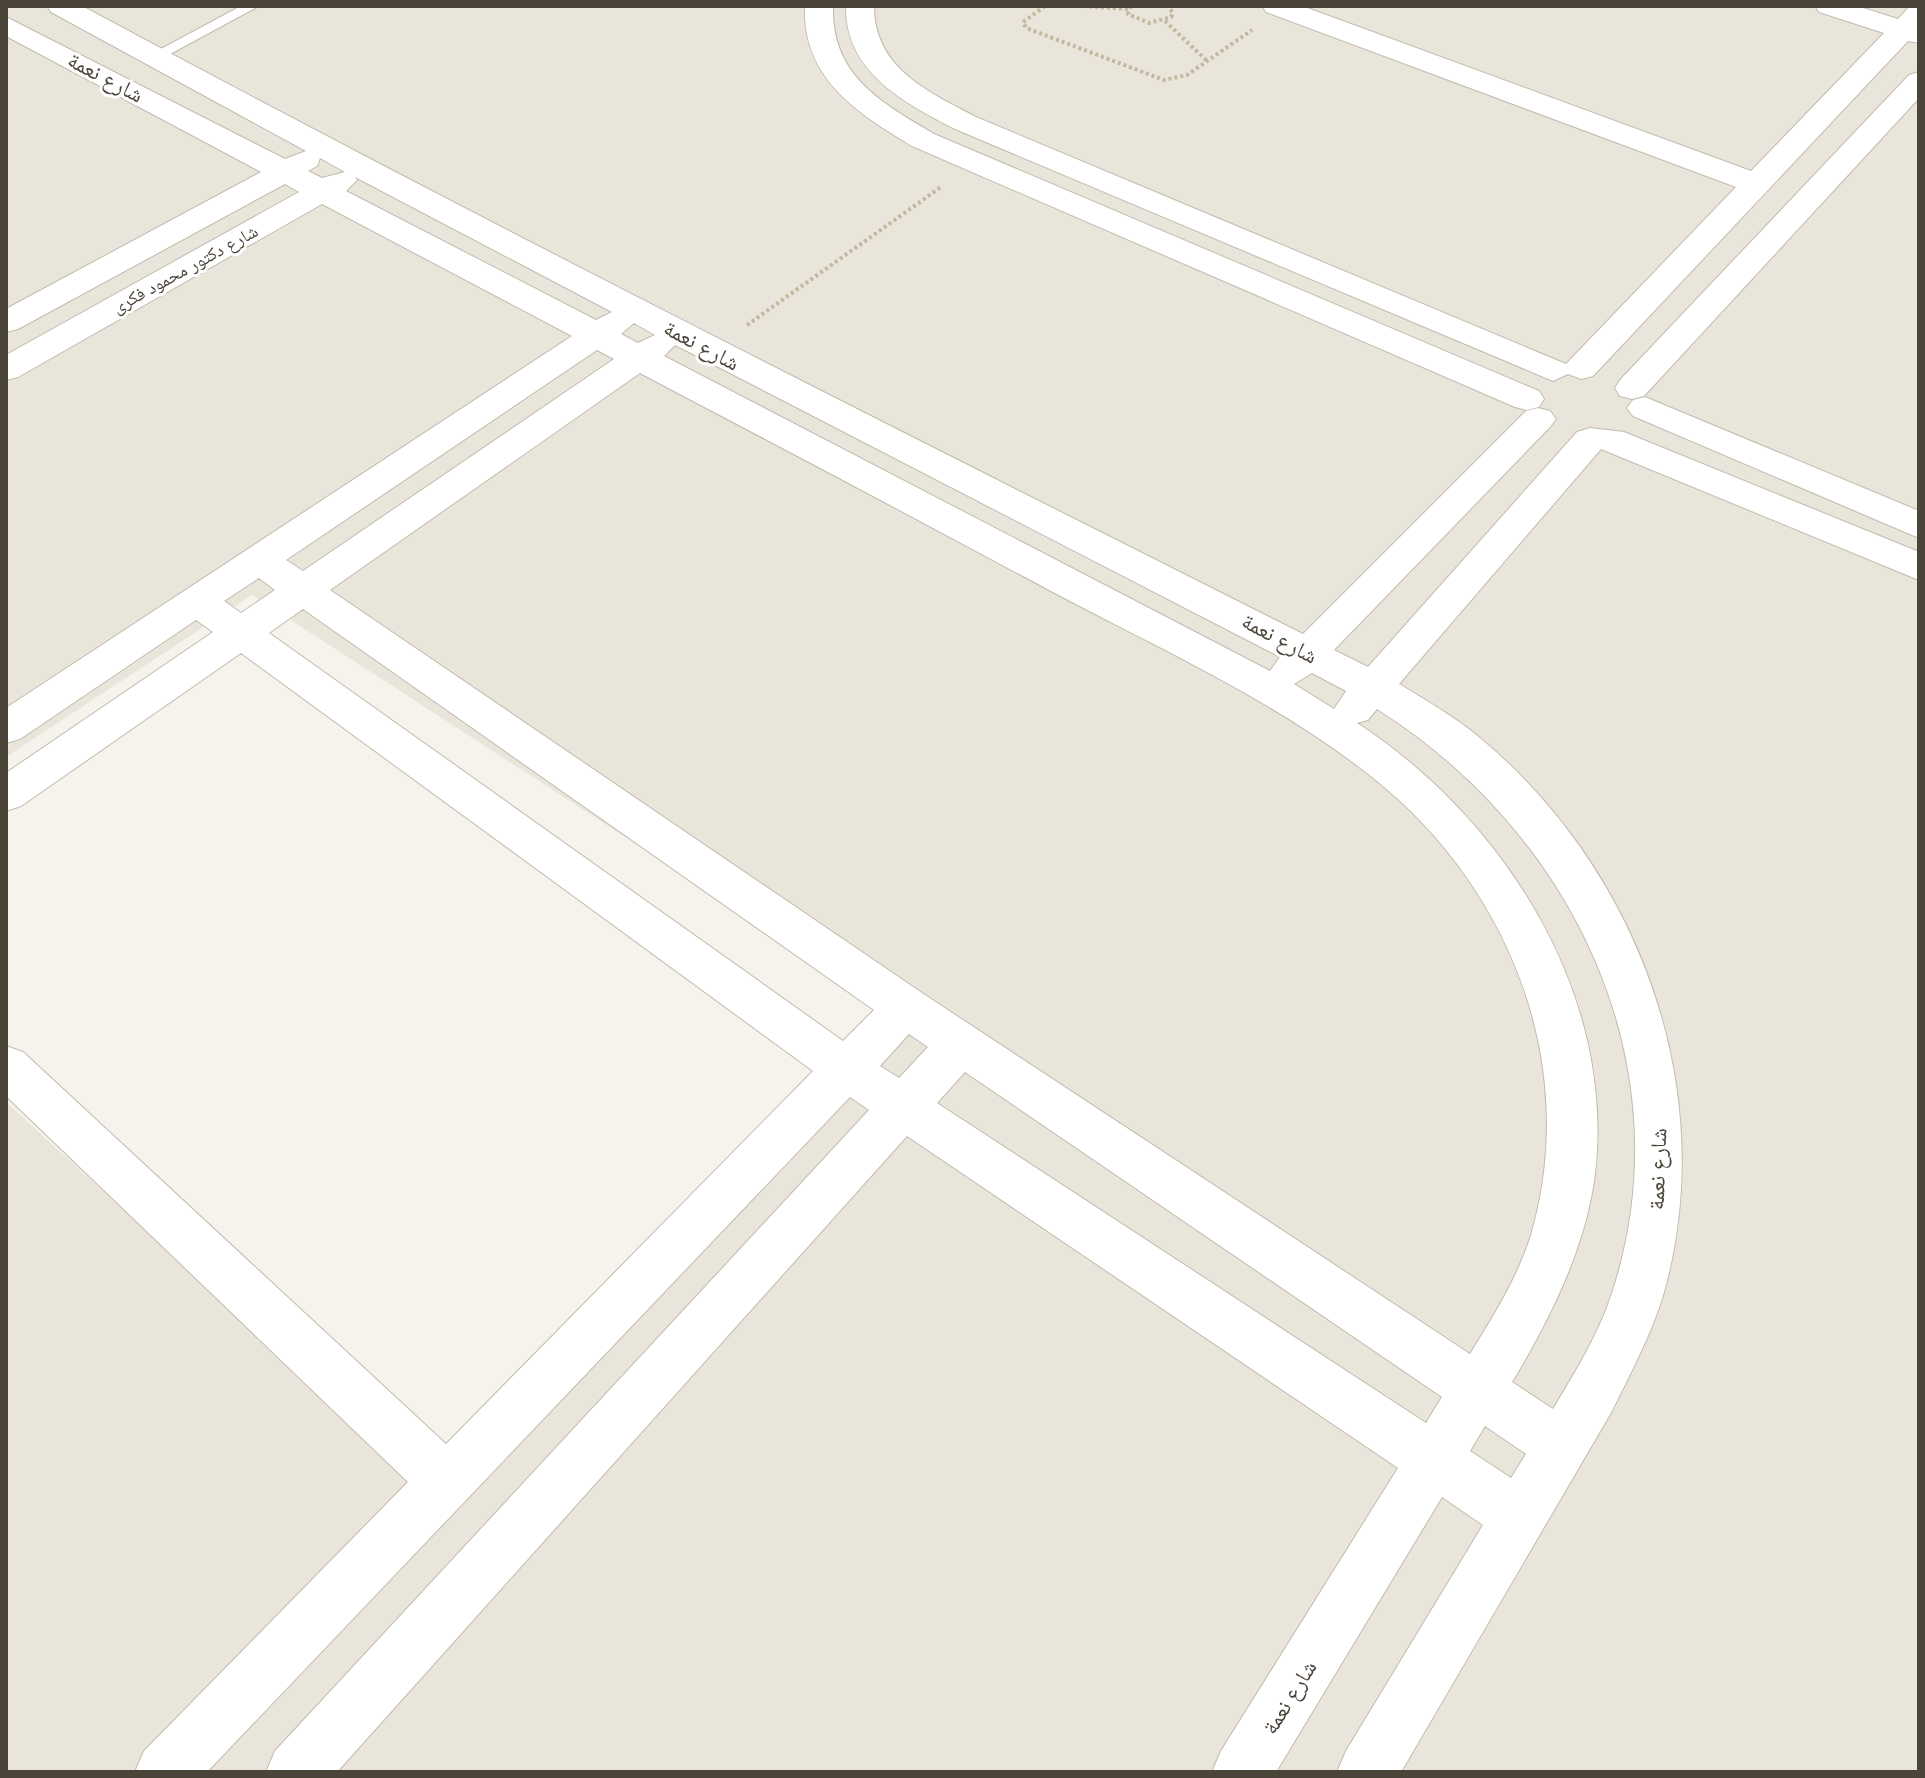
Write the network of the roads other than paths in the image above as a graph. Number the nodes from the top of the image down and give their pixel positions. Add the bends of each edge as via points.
1 (61, 6) edge
2 (252, 6) edge
3 (819, 6) edge
4 (860, 6) edge
5 (1829, 6) edge
6 (1279, 7) edge
7 (1912, 19) edge
8 (6, 25) edge
9 (154, 57) junction
10 (1919, 81) edge
11 (325, 149) junction
12 (362, 168) junction
13 (285, 171) junction
14 (1757, 184) junction
15 (324, 191) junction
16 (634, 310) junction
17 (6, 322) edge
18 (597, 335) junction
19 (694, 341) junction
20 (639, 357) junction
21 (6, 369) edge
22 (1567, 369) junction
23 (1639, 398) junction
24 (1532, 409) junction
25 (1600, 440) junction
26 (1919, 525) edge
27 (259, 560) junction
28 (1919, 567) edge
29 (304, 589) junction
30 (197, 601) junction
31 (242, 631) junction
32 (1307, 652) junction
33 (1373, 687) junction
34 (1272, 690) junction
35 (6, 728) edge
36 (1337, 729) junction
37 (6, 795) edge
38 (906, 1007) junction
39 (962, 1042) junction
40 (6, 1066) edge
41 (846, 1069) junction
42 (904, 1105) junction
43 (1478, 1391) junction
44 (1561, 1446) junction
45 (1437, 1461) junction
46 (447, 1482) junction
47 (1519, 1516) junction
48 (165, 1772) edge
49 (296, 1772) edge
50 (1242, 1772) edge
51 (1367, 1772) edge

1 - 9 street, شارع نعمة
2 - 9 lane
3 - 24 street via 823,53 846,84 900,127
4 - 22 street via 857,24 867,54 954,117
5 - 7 street
6 - 14 street
7 - 14 street
8 - 13 street, شارع نعمة
9 - 11 street, شارع نعمة
10 - 23 street
11 - 12 street, شارع نعمة
11 - 13 street, شارع دكتور محمود فكرى
12 - 15 street, شارع دكتور محمود فكرى
12 - 16 street, شارع نعمة
13 - 15 street, شارع نعمة
13 - 17 street, شارع دكتور محمود فكرى
14 - 22 street
15 - 18 street, شارع نعمة
15 - 21 street, شارع دكتور محمود فكرى
16 - 18 street
16 - 19 street, شارع نعمة
18 - 20 street, شارع نعمة
18 - 27 street
19 - 20 street
19 - 32 street, شارع نعمة
20 - 29 street
20 - 34 street, شارع نعمة
22 - 23 street via 1609,374
22 - 24 street via 1533,381
23 - 25 street via 1641,425
23 - 26 street
24 - 25 street via 1561,434
24 - 32 street
25 - 28 street
25 - 33 street
27 - 29 street
27 - 30 street
29 - 31 street
29 - 38 street
30 - 31 street
30 - 35 street
31 - 37 street
31 - 41 street
32 - 33 street, شارع نعمة
32 - 34 street
33 - 36 street
33 - 44 street, شارع نعمة via 1461,745 1543,831 1609,932 1650,1048 1661,1161 1643,1278 1622,1336
34 - 36 street, شارع نعمة
36 - 43 street, شارع نعمة via 1419,793 1489,871 1541,965 1564,1042 1572,1122 1569,1177 1557,1232 1536,1286
38 - 39 street
38 - 41 street
39 - 42 street
39 - 43 street
40 - 46 street
41 - 42 street
41 - 46 street
42 - 45 street
42 - 49 street
43 - 44 street
43 - 45 street, شارع نعمة
44 - 47 street, شارع نعمة
45 - 47 street
45 - 50 street, شارع نعمة
46 - 48 street
47 - 51 street, شارع نعمة

